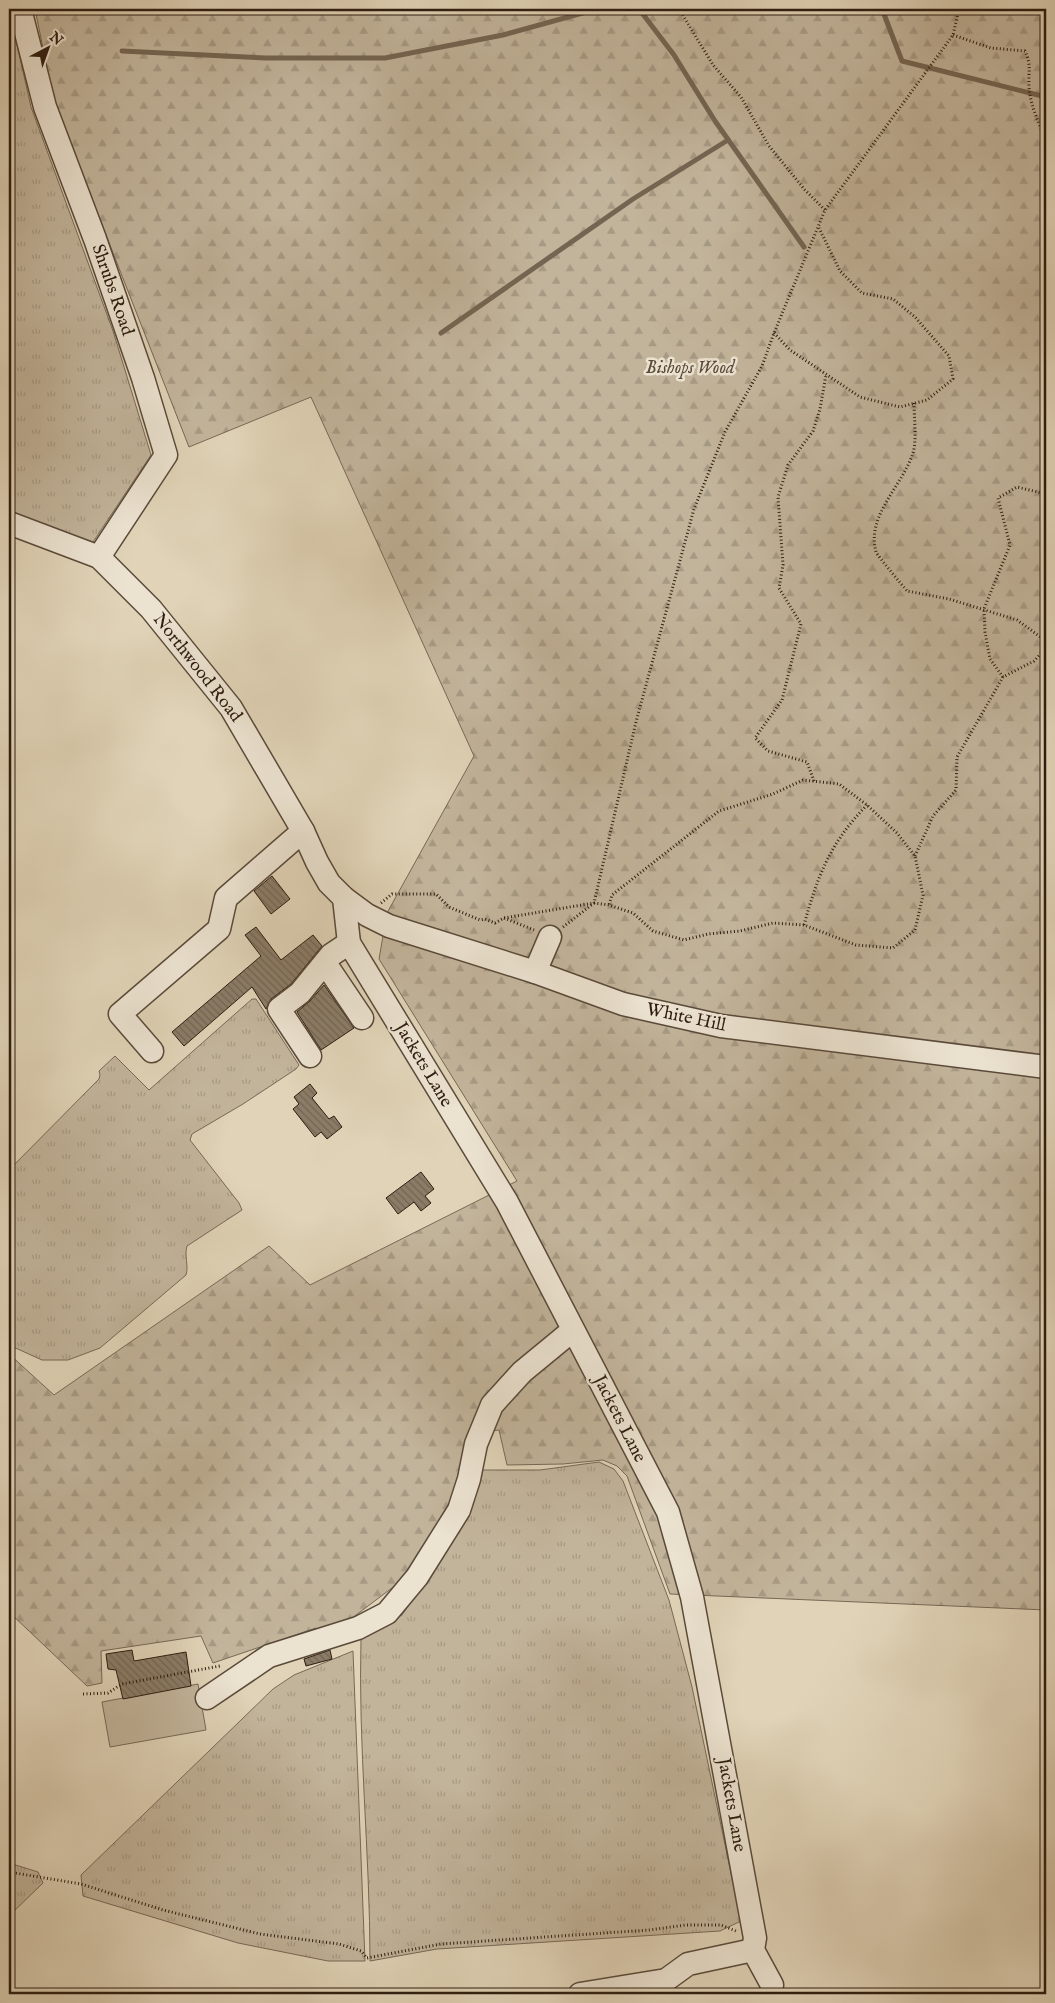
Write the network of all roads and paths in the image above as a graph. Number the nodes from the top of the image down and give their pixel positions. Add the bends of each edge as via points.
1 (20, 9) edge
2 (678, 9) edge
3 (959, 9) edge
4 (953, 35) junction
5 (1045, 134) edge
6 (825, 210) junction
7 (818, 226) junction
8 (774, 333) junction
9 (826, 375) junction
10 (914, 403) junction
11 (1046, 494) edge
12 (9, 523) edge
13 (99, 557) junction
14 (984, 609) junction
15 (1046, 641) edge
16 (1046, 648) edge
17 (1003, 676) junction
18 (814, 781) junction
19 (867, 805) junction
20 (303, 831) junction
21 (916, 856) junction
22 (344, 898) junction
23 (594, 903) junction
24 (609, 905) junction
25 (372, 918) junction
26 (504, 918) junction
27 (804, 925) junction
28 (550, 937) junction
29 (348, 943) junction
30 (325, 963) junction
31 (535, 972) junction
32 (362, 1018) dead end
33 (152, 1051) dead end
34 (310, 1056) dead end
35 (1046, 1067) edge
36 (573, 1330) junction
37 (239, 1676) junction
38 (83, 1694) dead end
39 (207, 1698) dead end
40 (9, 1872) edge
41 (754, 1944) junction
42 (772, 1985) dead end
43 (580, 1994) edge

1 - 13 street, Shrubs Road via 45,106 95,239 166,454
2 - 6 path via 713,64 741,97 769,146
3 - 4 path
4 - 5 path via 991,48 1025,51 1030,63 1029,88 1035,115
4 - 6 path
6 - 7 path
7 - 8 path
7 - 10 path via 840,271 862,293 893,299 915,317 949,356 953,379 928,400
8 - 9 path via 790,350
8 - 23 path via 762,366 725,432 694,509 636,722
9 - 10 path via 860,397 900,406
9 - 18 path via 813,431 788,466 778,497 783,565 779,588 801,624 782,700 755,738 768,751 807,762
10 - 14 path via 914,451 874,528 876,554 907,591
11 - 14 path via 1017,487 998,498 1010,545
12 - 13 street, Northwood Road
13 - 20 street, Northwood Road via 151,609 231,708
14 - 15 path via 1017,620
14 - 17 path via 984,632 990,659
16 - 17 path via 1034,661
17 - 21 path via 957,757 956,790 933,816
18 - 19 path via 839,784
18 - 24 path via 803,780 719,811 612,895
19 - 21 path
19 - 27 path via 840,837 824,864
20 - 22 street, Northwood Road via 329,883
20 - 33 street via 226,898 219,928 120,1014
21 - 27 path via 923,895 914,930 893,948 856,946
22 - 25 street, White Hill
22 - 29 street, Jackets Lane
23 - 24 path
23 - 26 path
23 - 28 path
24 - 27 path via 633,913 653,931 684,940 773,923
25 - 26 path via 377,907 392,894 428,893 436,894 449,907 480,920 495,923
25 - 31 street, White Hill
26 - 28 path
28 - 31 street
29 - 30 street
29 - 36 street, Jackets Lane via 507,1202
30 - 32 street
30 - 34 street via 300,993 279,1009
31 - 35 street, White Hill via 623,1004 721,1026
36 - 37 street via 522,1372 492,1404 476,1444 459,1510 417,1577 387,1613 358,1628 269,1656
36 - 41 street, Jackets Lane via 668,1512 692,1597
37 - 38 path via 219,1666 122,1684 108,1693
37 - 39 street
40 - 41 path via 81,1884 163,1910 260,1934 339,1944 361,1951 368,1958 451,1943 629,1932 686,1925 721,1926
41 - 42 street, Jackets Lane
41 - 43 street via 688,1964 666,1980

